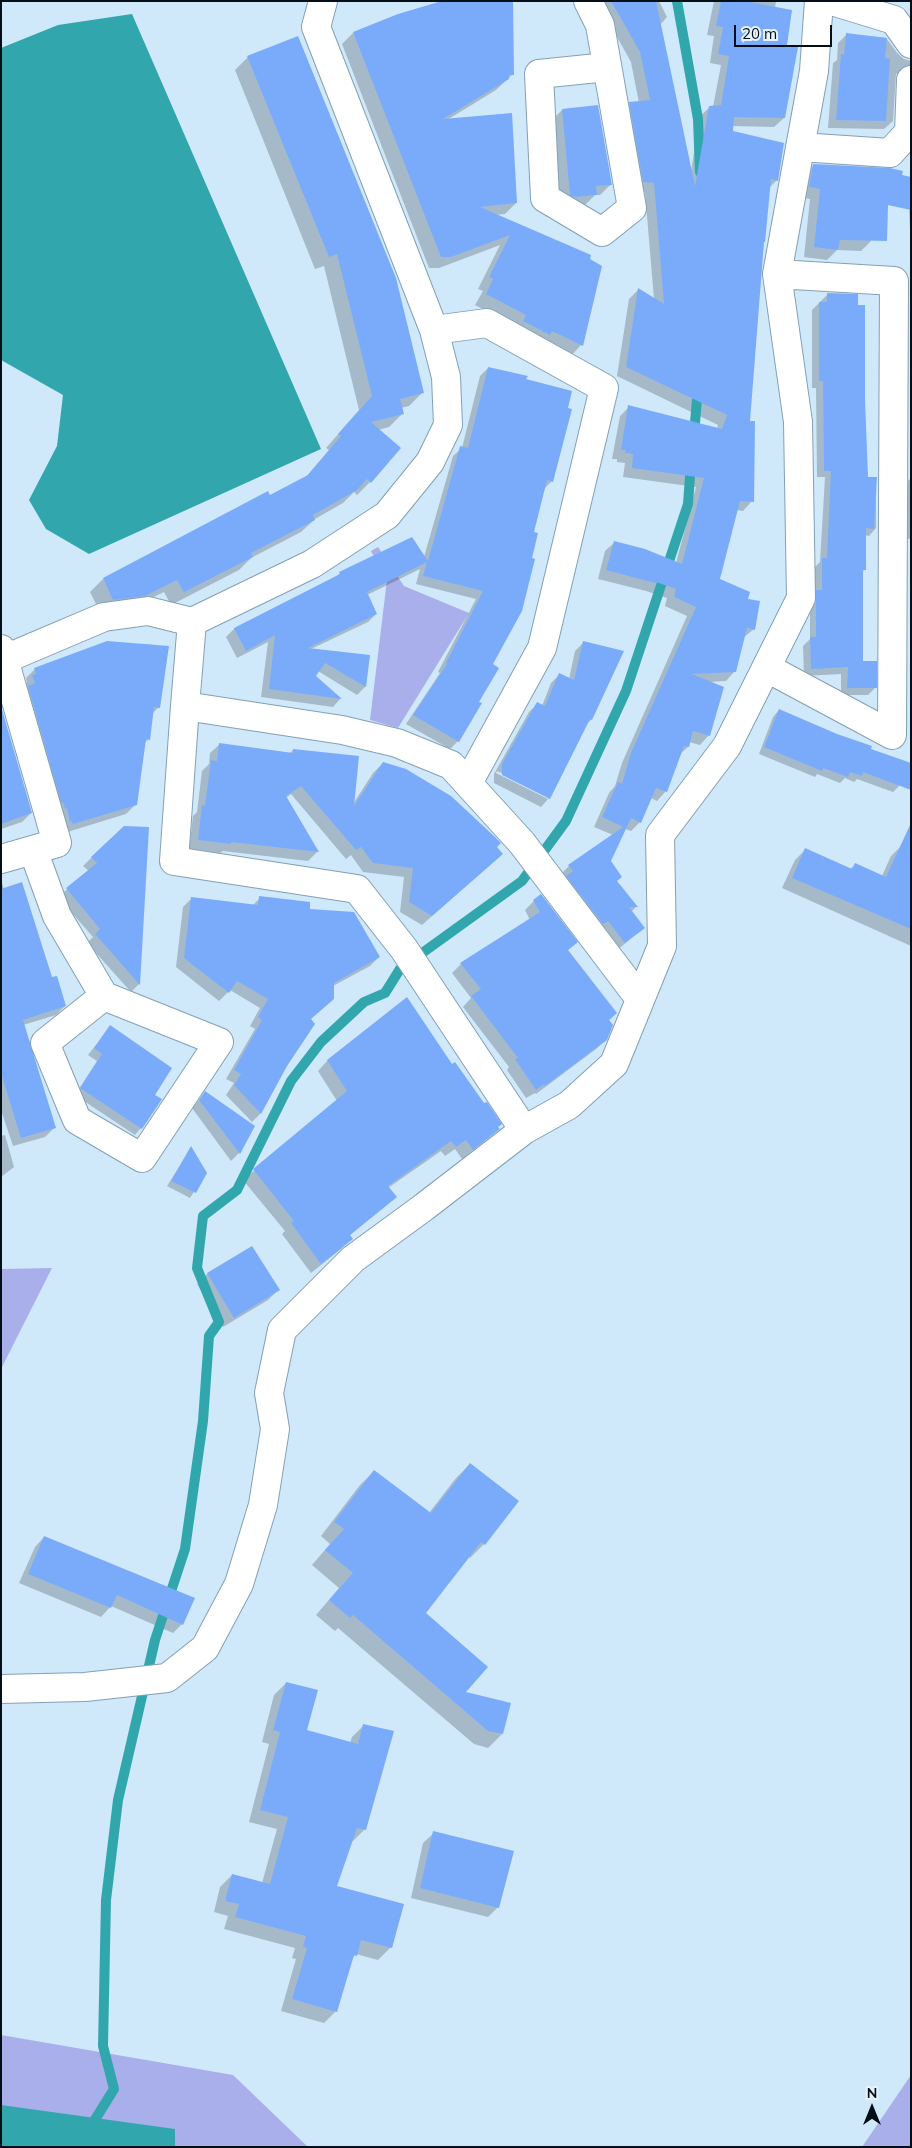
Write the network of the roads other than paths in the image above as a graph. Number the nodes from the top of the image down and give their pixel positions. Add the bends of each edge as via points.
1 (324, 1) edge
2 (588, 1) edge
3 (819, 1) edge
4 (832, 1) edge
5 (911, 44) edge
6 (607, 67) junction
7 (911, 80) edge
8 (800, 147) junction
9 (777, 274) junction
10 (434, 330) junction
11 (192, 622) junction
12 (3, 654) edge
13 (768, 668) junction
14 (185, 706) junction
15 (468, 783) junction
16 (34, 850) junction
17 (1, 859) edge
18 (104, 996) junction
19 (640, 999) junction
20 (524, 1130) junction
21 (1, 1689) edge

1 - 10 street via 316,27
2 - 6 street via 600,25
3 - 8 street via 814,71
4 - 5 street via 894,20
6 - 6 street via 539,74 545,198 602,232 632,208
7 - 8 street via 909,132 890,153
8 - 9 street
9 - 13 street via 798,422 801,598
9 - 13 street via 894,281 892,736
10 - 11 street via 446,377 448,425 430,462 387,515 312,564
10 - 15 street via 487,323 604,388 542,648
11 - 12 street via 148,611 104,617
11 - 14 street
12 - 16 street via 56,843
13 - 19 street via 727,746 660,835 662,946
14 - 15 street via 342,730 397,743 451,764
14 - 20 street via 174,861 357,889 404,949
15 - 19 street via 522,843
16 - 17 street
16 - 18 street via 58,916
18 - 18 street via 45,1043 76,1120 142,1158 219,1042
19 - 20 street via 614,1064 569,1105
20 - 21 street via 353,1259 282,1330 269,1393 275,1429 263,1505 239,1584 205,1648 167,1678 84,1687

